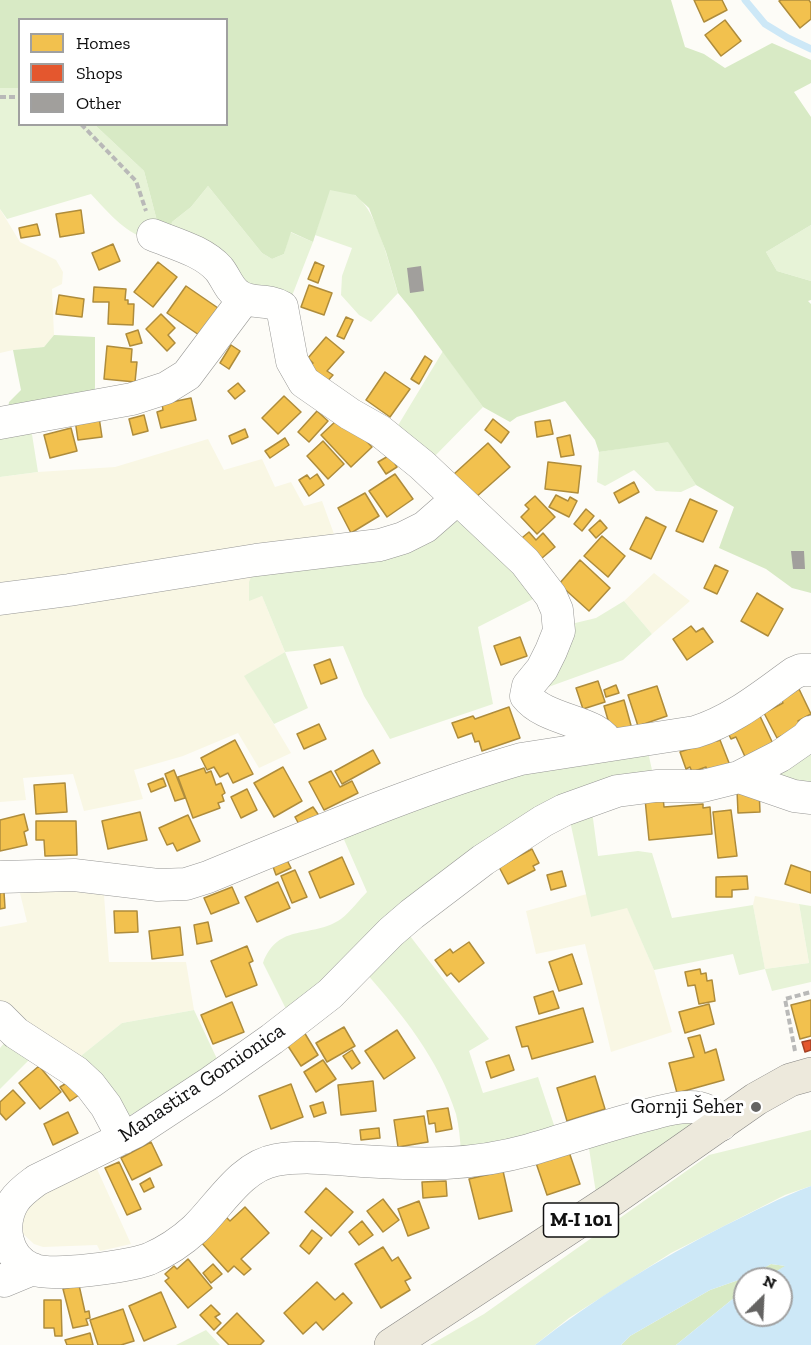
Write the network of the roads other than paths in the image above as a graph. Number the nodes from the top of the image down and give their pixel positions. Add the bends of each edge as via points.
1 (153, 235) road end
2 (244, 299) junction
3 (0, 423) edge
4 (458, 499) junction
5 (0, 599) edge
6 (811, 670) edge
7 (811, 732) edge
8 (609, 745) junction
9 (739, 777) junction
10 (811, 798) edge
11 (0, 877) edge
12 (0, 1017) edge
13 (811, 1074) edge
14 (768, 1091) junction
15 (687, 1107) junction
16 (721, 1125) junction
17 (123, 1138) junction
18 (9, 1280) edge
19 (391, 1345) edge

1 - 2 street via 210,261
2 - 3 street via 187,375 166,388 132,399
2 - 4 street via 282,307 292,361 304,382 380,431
4 - 5 street via 425,527 380,545
4 - 8 street via 525,562 542,582 557,610 559,632 526,696 541,710 596,731 606,737
6 - 8 street via 794,673 706,729
7 - 9 street, Manastira Gomionica via 780,756
8 - 11 street via 494,767 364,813 186,884 158,885 74,875
9 - 10 street
9 - 17 street, Manastira Gomionica via 703,786 617,791 543,821 412,914 330,993 272,1039
12 - 17 street via 16,1033 90,1085
13 - 14 main road, M-I 101
14 - 15 street, Manastira Gomionica
14 - 16 main road, M-I 101
15 - 16 street via 703,1109
15 - 18 street, Manastira Gomionica via 626,1120 528,1150 461,1163 308,1157 275,1160 248,1174 194,1230 148,1259
16 - 19 main road, M-I 101
17 - 18 street, Manastira Gomionica via 37,1180 14,1201 6,1218 5,1237 16,1258

